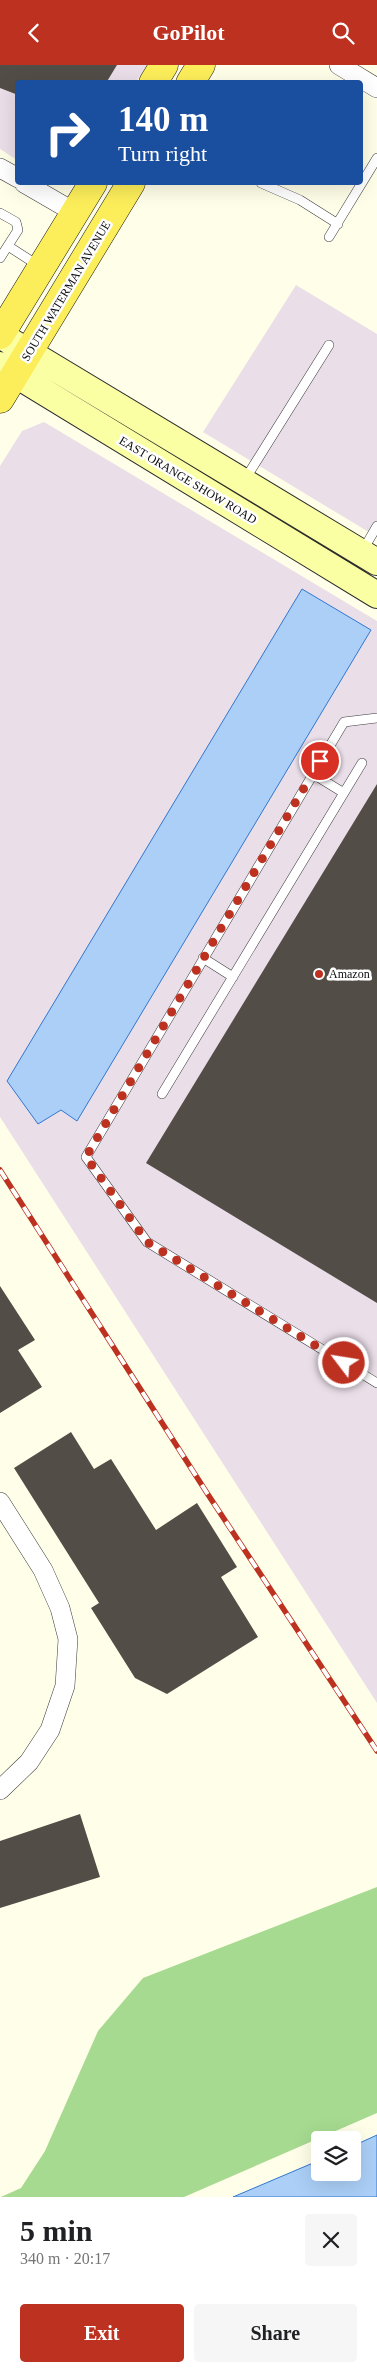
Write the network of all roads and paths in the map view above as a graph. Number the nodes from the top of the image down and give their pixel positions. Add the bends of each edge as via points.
1 (164, 65) edge
2 (201, 65) edge
3 (339, 65) edge
4 (155, 80) edge
5 (192, 80) edge
6 (377, 88) edge
7 (377, 158) edge
8 (0, 168) edge
9 (15, 176) edge
10 (363, 182) edge
11 (27, 185) edge
12 (92, 185) edge
13 (130, 185) edge
14 (265, 185) edge
15 (361, 185) edge
16 (74, 212) junction
17 (0, 213) edge
18 (338, 224) junction
19 (329, 237) dead end
20 (8, 246) junction
21 (0, 258) edge
22 (41, 267) junction
23 (0, 335) edge
24 (329, 345) dead end
25 (30, 351) junction
26 (7, 370) edge
27 (0, 399) edge
28 (244, 481) junction
29 (377, 526) edge
30 (369, 557) edge
31 (377, 595) edge
32 (377, 718) edge
33 (362, 763) dead end
34 (313, 774) junction
35 (344, 793) junction
36 (204, 958) junction
37 (233, 977) junction
38 (162, 1094) dead end
39 (377, 1383) edge
40 (0, 1502) edge
41 (0, 1790) edge

1 - 4 main road
2 - 5 main road
3 - 6 street
7 - 10 lane
8 - 9 street
11 - 16 street
12 - 16 main road
13 - 25 main road, SOUTH WATERMAN AVENUE
14 - 18 lane via 300,200
15 - 18 lane
16 - 22 main road
17 - 20 lane via 16,223 18,230
18 - 19 lane
20 - 21 lane
20 - 22 lane
22 - 23 main road
23 - 25 main road
24 - 28 lane
25 - 26 main road, SOUTH WATERMAN AVENUE
25 - 28 main road
26 - 27 main road, SOUTH WATERMAN AVENUE
26 - 31 main road, EAST ORANGE SHOW ROAD
28 - 30 main road
29 - 30 lane
32 - 34 lane via 344,721
33 - 35 lane
34 - 35 lane
34 - 36 lane
35 - 37 lane
36 - 37 lane
36 - 39 lane via 86,1157 147,1242
37 - 38 lane
40 - 41 street via 43,1570 60,1607 68,1639 65,1686 50,1730 29,1762

